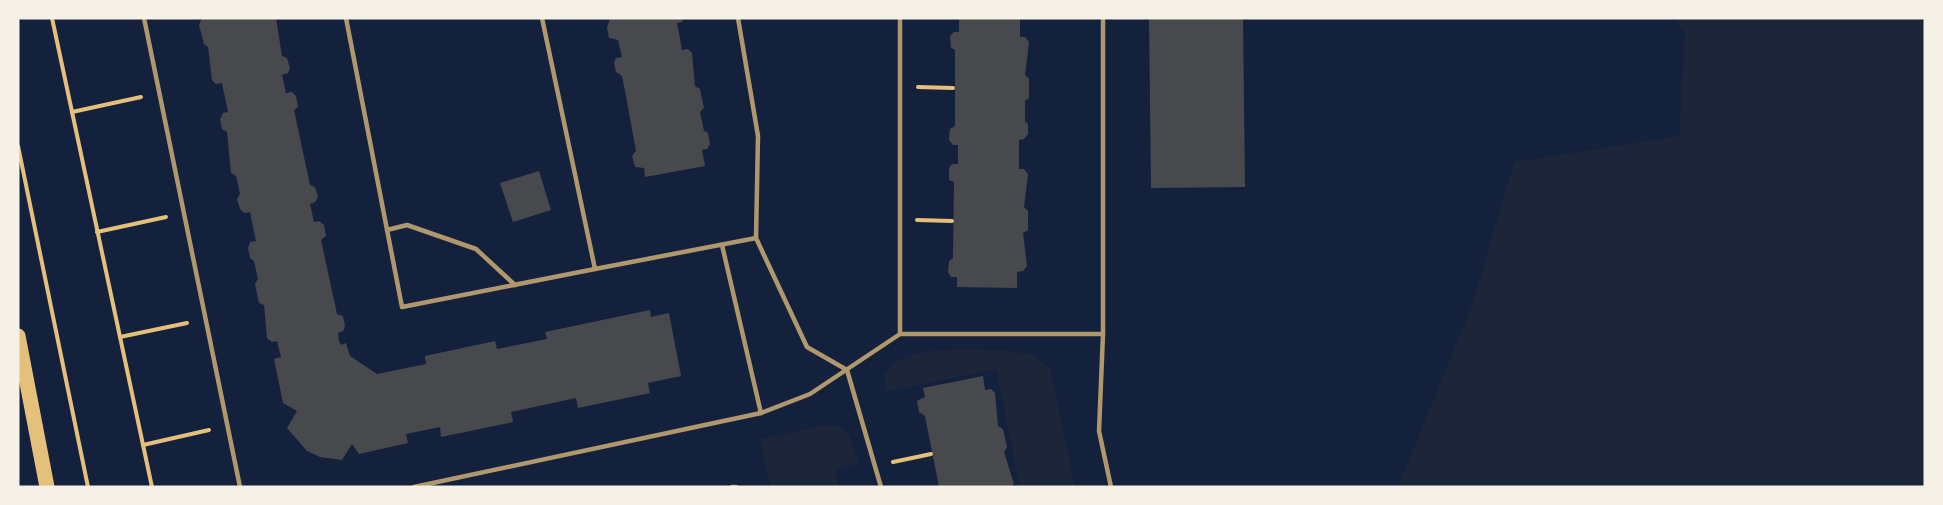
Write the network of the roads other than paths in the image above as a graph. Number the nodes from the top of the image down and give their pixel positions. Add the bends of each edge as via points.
1 (144, 18) edge
2 (346, 18) edge
3 (542, 18) edge
4 (738, 18) edge
5 (900, 18) edge
6 (1103, 18) edge
7 (387, 230) junction
8 (756, 238) junction
9 (722, 244) junction
10 (595, 269) junction
11 (515, 285) junction
12 (900, 334) junction
13 (1103, 334) junction
14 (18, 336) edge
15 (847, 370) junction
16 (761, 413) junction
17 (47, 487) edge
18 (240, 487) edge
19 (414, 487) edge
20 (881, 487) edge
21 (1111, 487) edge

1 - 18 lane
2 - 7 lane
3 - 10 lane
4 - 8 lane via 758,136
5 - 12 lane
6 - 13 lane
7 - 11 lane via 407,225 476,249
7 - 11 lane via 402,307
8 - 9 lane
8 - 15 lane via 807,347
9 - 10 lane
9 - 16 lane
10 - 11 lane
12 - 13 lane
12 - 15 lane
13 - 21 lane via 1099,431
14 - 17 main road
15 - 16 lane via 810,394
15 - 20 lane
16 - 19 lane

